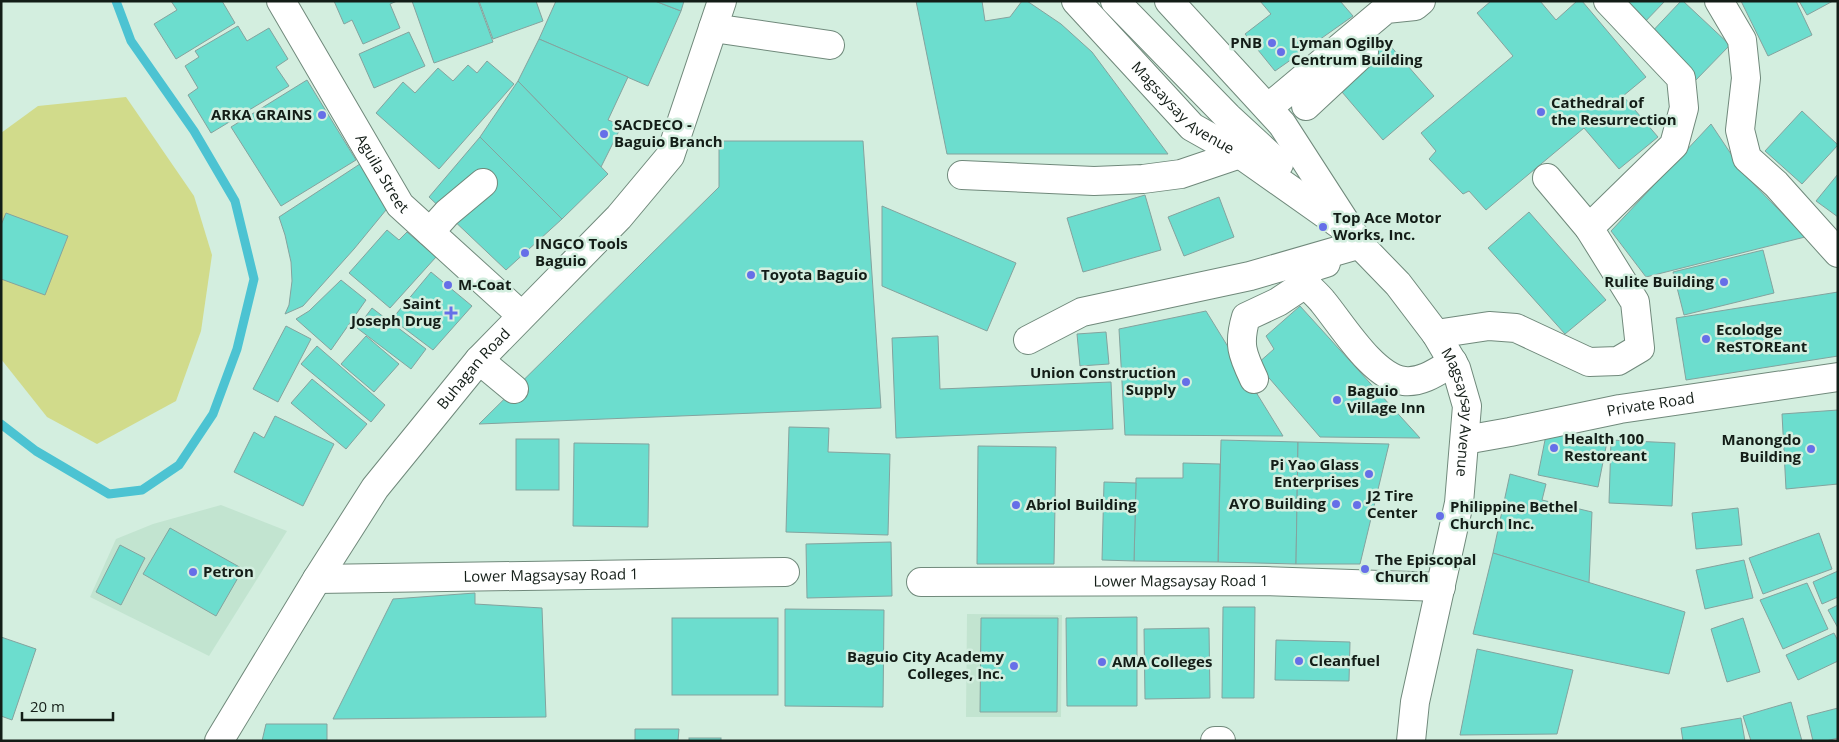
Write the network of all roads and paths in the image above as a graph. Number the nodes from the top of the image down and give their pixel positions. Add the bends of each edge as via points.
1 (281, 1) edge
2 (722, 1) edge
3 (1076, 1) edge
4 (1115, 1) edge
5 (1169, 1) edge
6 (1421, 1) edge
7 (1608, 1) edge
8 (1719, 1) edge
9 (1383, 5) edge
10 (713, 28) junction
11 (830, 45) dead end
12 (1364, 52) dead end
13 (1306, 106) dead end
14 (1268, 108) junction
15 (1240, 154) junction
16 (962, 175) dead end
17 (1547, 178) dead end
18 (483, 184) dead end
19 (1589, 228) junction
20 (430, 232) junction
21 (1360, 243) junction
22 (1838, 253) edge
23 (1305, 284) junction
24 (521, 315) junction
25 (1436, 334) junction
26 (1028, 340) dead end
27 (480, 360) junction
28 (1453, 362) junction
29 (1838, 377) edge
30 (1254, 379) dead end
31 (514, 389) dead end
32 (1465, 440) junction
33 (785, 572) dead end
34 (317, 579) junction
35 (921, 582) dead end
36 (1441, 587) junction
37 (219, 741) edge
38 (1215, 741) edge
39 (1221, 741) edge
40 (1411, 741) edge

1 - 20 main road, Aguila Street via 400,205
2 - 10 main road, Buhagan Road
3 - 15 main road, Magsaysay Avenue via 1192,127
4 - 21 main road, Magsaysay Avenue via 1228,117
5 - 14 main road, Magsaysay Avenue
6 - 9 main road via 1415,6
7 - 19 main road via 1681,78 1684,108 1674,145
8 - 22 main road via 1742,40 1746,78 1740,130 1747,158 1776,184
9 - 14 main road
10 - 11 main road
10 - 24 main road, Buhagan Road via 670,156 619,216
12 - 13 main road
14 - 21 main road, Magsaysay Avenue via 1282,124
15 - 16 main road via 1181,174 1143,179 1094,182
15 - 21 main road, Magsaysay Avenue
17 - 19 main road
18 - 20 main road
19 - 25 main road via 1635,302 1640,348 1618,361 1589,362 1516,328 1489,326
20 - 24 main road, Aguila Street
21 - 23 main road via 1307,269 1300,277
21 - 25 main road, Magsaysay Avenue via 1398,284
21 - 26 main road via 1250,276 1082,312
23 - 28 main road via 1388,376 1405,381 1428,378
23 - 30 main road via 1278,302 1246,317 1241,335 1242,348
24 - 27 main road, Buhagan Road
25 - 28 main road, Magsaysay Avenue
27 - 31 main road
27 - 34 main road, Buhagan Road via 375,488
28 - 32 main road, Magsaysay Avenue via 1467,406
29 - 32 main road, Private Road via 1620,409
32 - 36 main road, Magsaysay Avenue via 1459,503
33 - 34 main road, Lower Magsaysay Road 1
34 - 37 main road, Buhagan Road
35 - 36 main road, Lower Magsaysay Road 1 via 1265,581
36 - 40 main road, Magsaysay Avenue via 1415,702
38 - 39 main road

